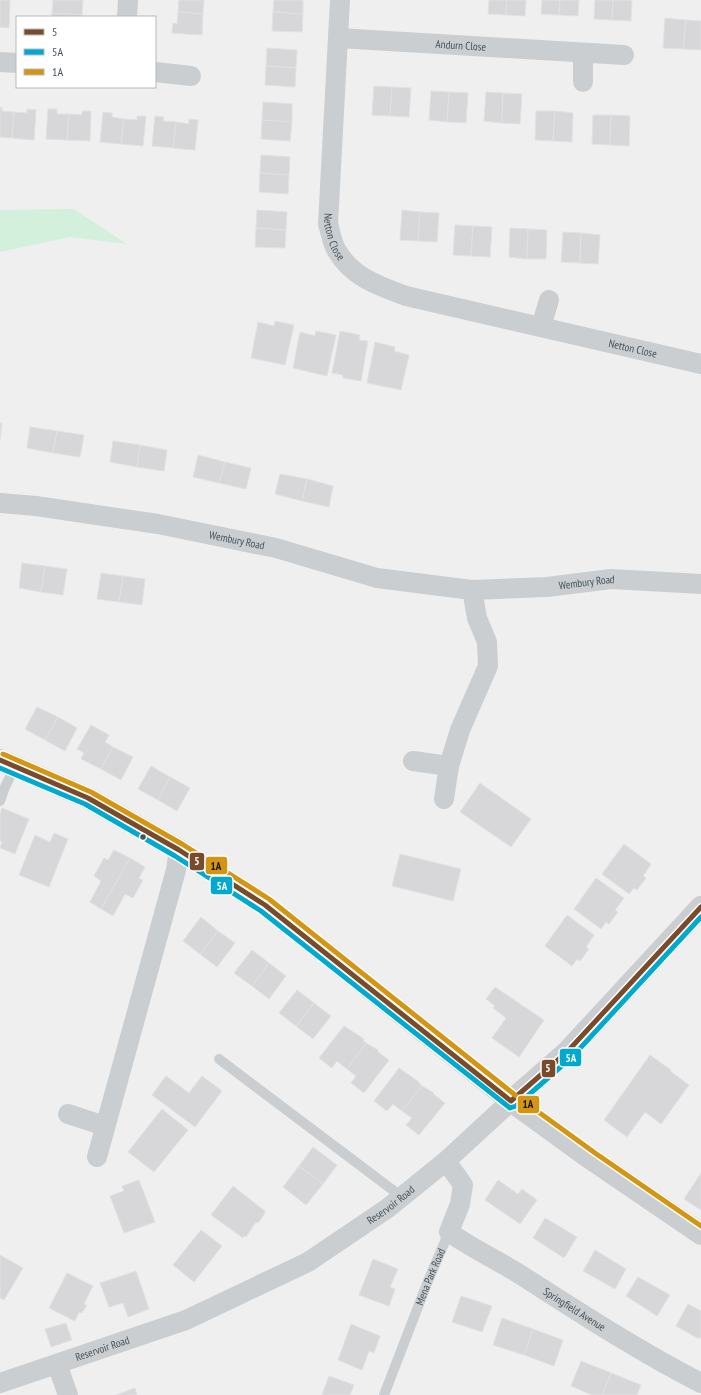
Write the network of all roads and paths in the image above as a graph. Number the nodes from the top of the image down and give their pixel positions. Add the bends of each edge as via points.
1 (128, 0) edge
2 (340, 0) edge
3 (127, 16) edge
4 (338, 38) junction
5 (583, 53) junction
6 (624, 55) dead end
7 (0, 62) edge
8 (16, 63) edge
9 (156, 72) edge
10 (191, 76) dead end
11 (583, 82) dead end
12 (549, 300) dead end
13 (541, 327) junction
14 (701, 364) edge
15 (0, 503) edge
16 (701, 584) edge
17 (472, 590) junction
18 (413, 761) dead end
19 (8, 764) edge
20 (449, 766) junction
21 (444, 800) dead end
22 (0, 801) edge
23 (179, 850) junction
24 (701, 906) edge
25 (219, 1059) dead end
26 (511, 1101) junction
27 (68, 1114) dead end
28 (105, 1126) junction
29 (97, 1157) dead end
30 (446, 1162) junction
31 (402, 1197) junction
32 (449, 1232) junction
33 (701, 1234) edge
34 (57, 1364) junction
35 (0, 1383) edge
36 (701, 1383) edge
37 (68, 1395) edge
38 (384, 1395) edge

1 - 3 street
2 - 4 street, Netton Close
4 - 5 street, Andurn Close
4 - 13 street, Netton Close via 328,224 336,251 351,270 375,285 406,296
5 - 6 street, Andurn Close
5 - 11 street
7 - 8 street
9 - 10 street
12 - 13 street
13 - 14 street, Netton Close
15 - 17 street, Wembury Road via 158,524 276,548 377,578
16 - 17 street, Wembury Road via 611,579 547,587
17 - 20 street via 477,618 488,642 488,666 460,730
18 - 20 street
19 - 22 lane
19 - 23 street via 88,798
20 - 21 street
23 - 26 street via 265,905
23 - 28 street via 176,870
24 - 26 street, Reservoir Road via 567,1052
25 - 31 lane
26 - 30 street, Reservoir Road
26 - 33 street via 590,1159
27 - 28 street
28 - 29 street
30 - 31 street, Reservoir Road
30 - 32 street, Mena Park Road via 463,1185 460,1204
31 - 34 street, Reservoir Road via 308,1262 186,1320
32 - 36 street, Springfield Avenue via 664,1365
32 - 38 lane, Mena Park Road
34 - 35 street, Reservoir Road
34 - 37 street

